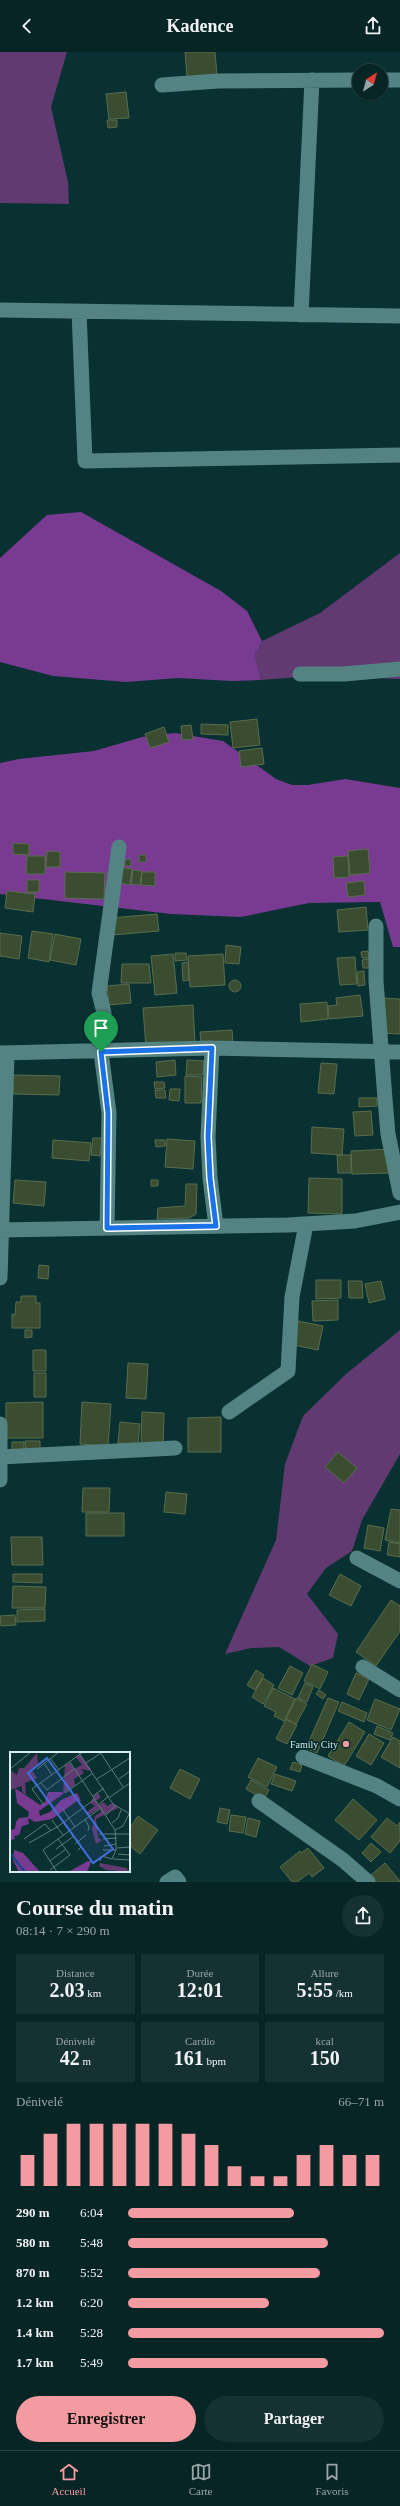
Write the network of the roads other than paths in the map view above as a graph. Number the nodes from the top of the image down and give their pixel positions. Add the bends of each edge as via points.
1 (312, 80) junction
2 (352, 80) edge
3 (388, 80) edge
4 (400, 80) edge
5 (162, 85) dead end
6 (0, 310) edge
7 (79, 311) junction
8 (301, 315) junction
9 (400, 316) edge
10 (400, 454) edge
11 (400, 669) edge
12 (300, 674) dead end
13 (119, 847) dead end
14 (376, 926) dead end
15 (212, 1048) junction
16 (101, 1052) junction
17 (382, 1052) junction
18 (400, 1052) edge
19 (4, 1054) edge
20 (400, 1193) edge
21 (400, 1212) edge
22 (306, 1224) junction
23 (216, 1226) junction
24 (107, 1228) junction
25 (1, 1230) edge
26 (0, 1278) edge
27 (230, 1412) dead end
28 (0, 1424) edge
29 (175, 1448) dead end
30 (1, 1458) edge
31 (0, 1480) edge
32 (357, 1558) dead end
33 (400, 1581) edge
34 (363, 1667) dead end
35 (400, 1690) edge
36 (303, 1757) dead end
37 (400, 1799) edge
38 (259, 1801) dead end
39 (167, 1882) edge
40 (179, 1882) edge
41 (368, 1882) edge

1 - 2 street
1 - 5 street via 218,81
1 - 8 street
3 - 4 street
6 - 7 street
7 - 8 street
7 - 10 street via 85,461
8 - 9 street
11 - 12 street via 344,674
13 - 16 street via 99,993 104,1013
14 - 17 street via 376,981
15 - 16 street
15 - 17 street
15 - 23 street via 208,1137
16 - 19 street
16 - 24 street via 108,1113
17 - 18 street
17 - 20 street via 388,1134
19 - 25 street
21 - 22 street via 355,1221
22 - 23 street
22 - 27 street via 292,1298 288,1371
23 - 24 street
24 - 25 street
25 - 26 street
28 - 30 street
29 - 30 street via 63,1452
30 - 31 street
32 - 33 street
34 - 35 street
36 - 37 street via 377,1786
38 - 41 street via 343,1860
39 - 40 street via 175,1877

